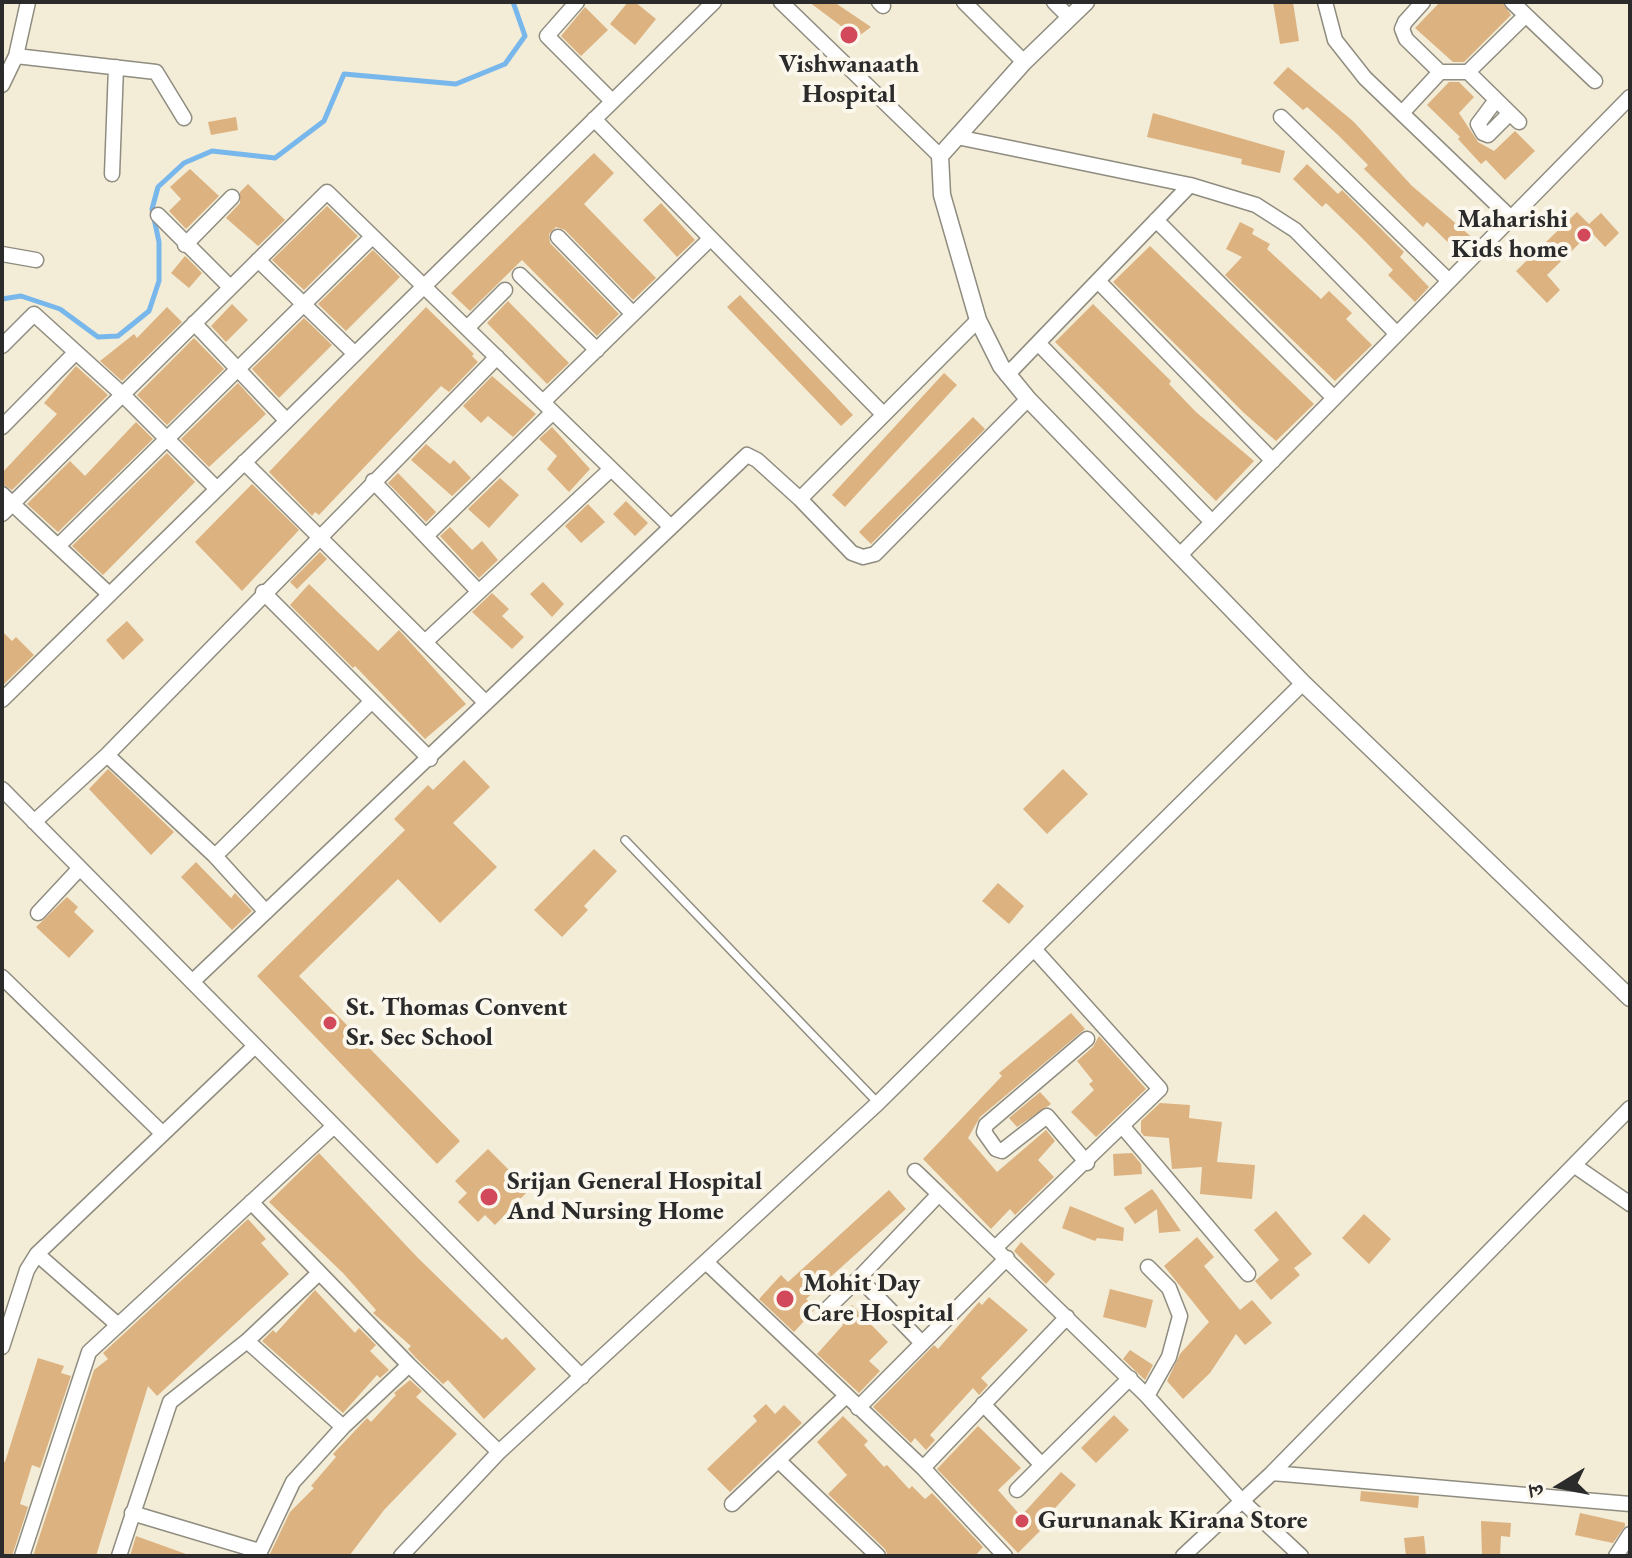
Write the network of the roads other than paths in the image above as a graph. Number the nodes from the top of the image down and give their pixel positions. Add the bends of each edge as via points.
1 (577, 2) edge
2 (714, 2) edge
3 (781, 2) edge
4 (964, 2) edge
5 (1054, 2) edge
6 (1086, 2) edge
7 (1325, 2) edge
8 (1423, 2) edge
9 (1512, 2) edge
10 (26, 3) edge
11 (1525, 16) junction
12 (1070, 18) junction
13 (16, 56) junction
14 (1024, 62) junction
15 (116, 67) junction
16 (1440, 72) junction
17 (1468, 72) junction
18 (1595, 81) dead end
19 (2, 85) edge
20 (1630, 97) edge
21 (1496, 100) junction
22 (612, 101) junction
23 (1402, 113) junction
24 (1281, 117) dead end
25 (184, 118) dead end
26 (594, 119) junction
27 (957, 137) junction
28 (940, 156) junction
29 (112, 174) dead end
30 (1190, 185) junction
31 (232, 197) dead end
32 (158, 215) dead end
33 (1511, 218) junction
34 (1156, 220) junction
35 (372, 237) junction
36 (558, 237) dead end
37 (710, 239) junction
38 (185, 245) junction
39 (2, 254) edge
40 (36, 260) dead end
41 (258, 260) junction
42 (520, 275) dead end
43 (1098, 281) junction
44 (1449, 281) junction
45 (424, 286) junction
46 (230, 287) junction
47 (505, 290) dead end
48 (304, 304) junction
49 (633, 314) junction
50 (978, 320) junction
51 (194, 323) junction
52 (467, 328) junction
53 (1397, 334) junction
54 (1038, 343) junction
55 (2, 346) edge
56 (597, 350) junction
57 (76, 352) junction
58 (355, 354) junction
59 (497, 357) junction
60 (238, 369) junction
61 (1007, 375) junction
62 (122, 394) junction
63 (1334, 398) junction
64 (1028, 399) junction
65 (548, 407) junction
66 (883, 414) junction
67 (286, 420) junction
68 (2, 427) edge
69 (167, 439) junction
70 (1273, 461) junction
71 (244, 462) junction
72 (611, 469) junction
73 (373, 481) junction
74 (217, 489) junction
75 (800, 499) junction
76 (5, 504) edge
77 (1212, 522) junction
78 (671, 527) junction
79 (318, 536) junction
80 (426, 536) junction
81 (58, 546) junction
82 (1181, 554) junction
83 (478, 591) junction
84 (263, 592) junction
85 (109, 594) junction
86 (425, 642) junction
87 (1303, 683) junction
88 (2, 700) edge
89 (371, 702) junction
90 (486, 703) junction
91 (107, 755) junction
92 (430, 759) junction
93 (2, 789) edge
94 (34, 822) junction
95 (625, 840) dead end
96 (215, 856) junction
97 (80, 868) junction
98 (266, 912) junction
99 (38, 913) dead end
100 (1034, 949) junction
101 (2, 977) edge
102 (192, 982) junction
103 (1630, 998) edge
104 (1087, 1039) dead end
105 (255, 1046) junction
106 (878, 1103) junction
107 (1630, 1108) edge
108 (334, 1126) junction
109 (1123, 1127) junction
110 (162, 1133) junction
111 (1087, 1163) junction
112 (1575, 1166) junction
113 (915, 1171) dead end
114 (939, 1194) junction
115 (251, 1202) junction
116 (1630, 1204) edge
117 (1002, 1252) junction
118 (37, 1254) junction
119 (707, 1263) junction
120 (1148, 1267) dead end
121 (319, 1273) junction
122 (1248, 1274) dead end
123 (859, 1278) junction
124 (827, 1309) dead end
125 (1067, 1317) junction
126 (118, 1325) junction
127 (247, 1341) junction
128 (921, 1342) junction
129 (2, 1347) edge
130 (409, 1365) junction
131 (582, 1377) junction
132 (1130, 1378) junction
133 (846, 1396) junction
134 (1147, 1396) junction
135 (983, 1404) junction
136 (858, 1408) junction
137 (343, 1427) junction
138 (499, 1452) junction
139 (780, 1462) junction
140 (1042, 1465) junction
141 (923, 1468) junction
142 (1272, 1473) junction
143 (1017, 1490) dead end
144 (1240, 1499) junction
145 (732, 1504) dead end
146 (1630, 1504) edge
147 (132, 1513) junction
148 (1630, 1534) edge
149 (997, 1553) edge
150 (258, 1554) edge
151 (876, 1555) edge
152 (22, 1556) edge
153 (119, 1556) edge
154 (401, 1556) edge
155 (1183, 1556) edge
156 (1301, 1556) edge
157 (1616, 1556) edge

1 - 22 street via 547,36
2 - 22 street
3 - 28 street
4 - 14 street
5 - 12 street
6 - 12 street
7 - 23 street via 1335,40
8 - 16 street via 1402,29
9 - 11 street
10 - 13 street
11 - 17 street
11 - 18 street
12 - 14 street
13 - 15 street
13 - 19 street
14 - 27 street
15 - 25 street via 156,72
15 - 29 street
16 - 17 street
16 - 23 street
17 - 21 street
20 - 33 street
21 - 21 street via 1515,118 1488,135 1478,124
22 - 26 street
23 - 33 street
24 - 44 street
26 - 37 street
26 - 45 street
27 - 28 street
27 - 30 street
28 - 50 street via 942,195
30 - 34 street
30 - 53 street via 1256,205 1295,230
31 - 38 street
32 - 38 street
33 - 44 street
34 - 43 street
34 - 63 street
35 - 41 street via 327,192
35 - 45 street
35 - 48 street
36 - 49 street
37 - 49 street
37 - 66 street
38 - 46 street
39 - 40 street
41 - 46 street
41 - 48 street
42 - 56 street
43 - 54 street
43 - 70 street
44 - 53 street
45 - 52 street
45 - 58 street
46 - 51 street
47 - 52 street
48 - 58 street
48 - 60 street
49 - 56 street
50 - 61 street
50 - 66 street
51 - 60 street
51 - 62 street
52 - 59 street
53 - 63 street
54 - 61 street
54 - 77 street
55 - 57 street via 34,314
56 - 65 street
57 - 62 street
57 - 68 street
58 - 67 street
59 - 65 street
59 - 73 street
60 - 67 street
60 - 69 street
61 - 64 street
62 - 69 street
62 - 76 street
63 - 70 street
64 - 75 street via 875,554 852,553
64 - 82 street
65 - 72 street
65 - 80 street
66 - 75 street
67 - 71 street
69 - 74 street
69 - 81 street
70 - 77 street
71 - 74 street
71 - 79 street
72 - 78 street
72 - 83 street
73 - 79 street
73 - 80 street
74 - 85 street
75 - 78 street via 747,455
76 - 81 street
77 - 82 street
78 - 90 street
79 - 84 street
79 - 86 street
80 - 83 street
81 - 85 street
82 - 87 street
83 - 86 street
84 - 89 street
84 - 91 street
85 - 88 street
86 - 90 street
87 - 100 street
87 - 103 street
89 - 92 street
89 - 96 street
90 - 92 street
91 - 94 street
91 - 96 street
92 - 98 street
93 - 94 street
94 - 97 street
95 - 106 lane
96 - 98 street
97 - 99 street
97 - 102 street
98 - 102 street
100 - 106 street
100 - 109 street via 1160,1089
101 - 110 street
102 - 105 street
104 - 111 street via 984,1132 1002,1151 1047,1116
105 - 108 street
105 - 110 street
106 - 119 street
107 - 112 street
108 - 115 street
108 - 131 street
109 - 111 street
109 - 122 street
110 - 118 street
111 - 117 street
112 - 116 street
112 - 142 street
113 - 114 street
114 - 117 street
114 - 123 street
115 - 121 street
115 - 126 street
117 - 125 street
117 - 128 street
118 - 126 street
118 - 129 street
119 - 131 street
119 - 133 street
120 - 134 street via 1169,1288 1180,1316 1169,1357
121 - 127 street
121 - 130 street
123 - 124 street
123 - 128 street
125 - 132 street
125 - 135 street
126 - 152 street via 89,1352
127 - 137 street
127 - 147 street via 170,1402
128 - 136 street
130 - 137 street
130 - 138 street
131 - 138 street
132 - 134 street
132 - 140 street
133 - 136 street
133 - 139 street
134 - 144 street
135 - 140 street
135 - 141 street
136 - 141 street
137 - 150 street via 293,1482
138 - 154 street
139 - 145 street
139 - 151 street
140 - 143 street
141 - 149 street
142 - 144 street
142 - 146 street
144 - 155 street
144 - 156 street
147 - 150 street
147 - 153 street
148 - 157 street

